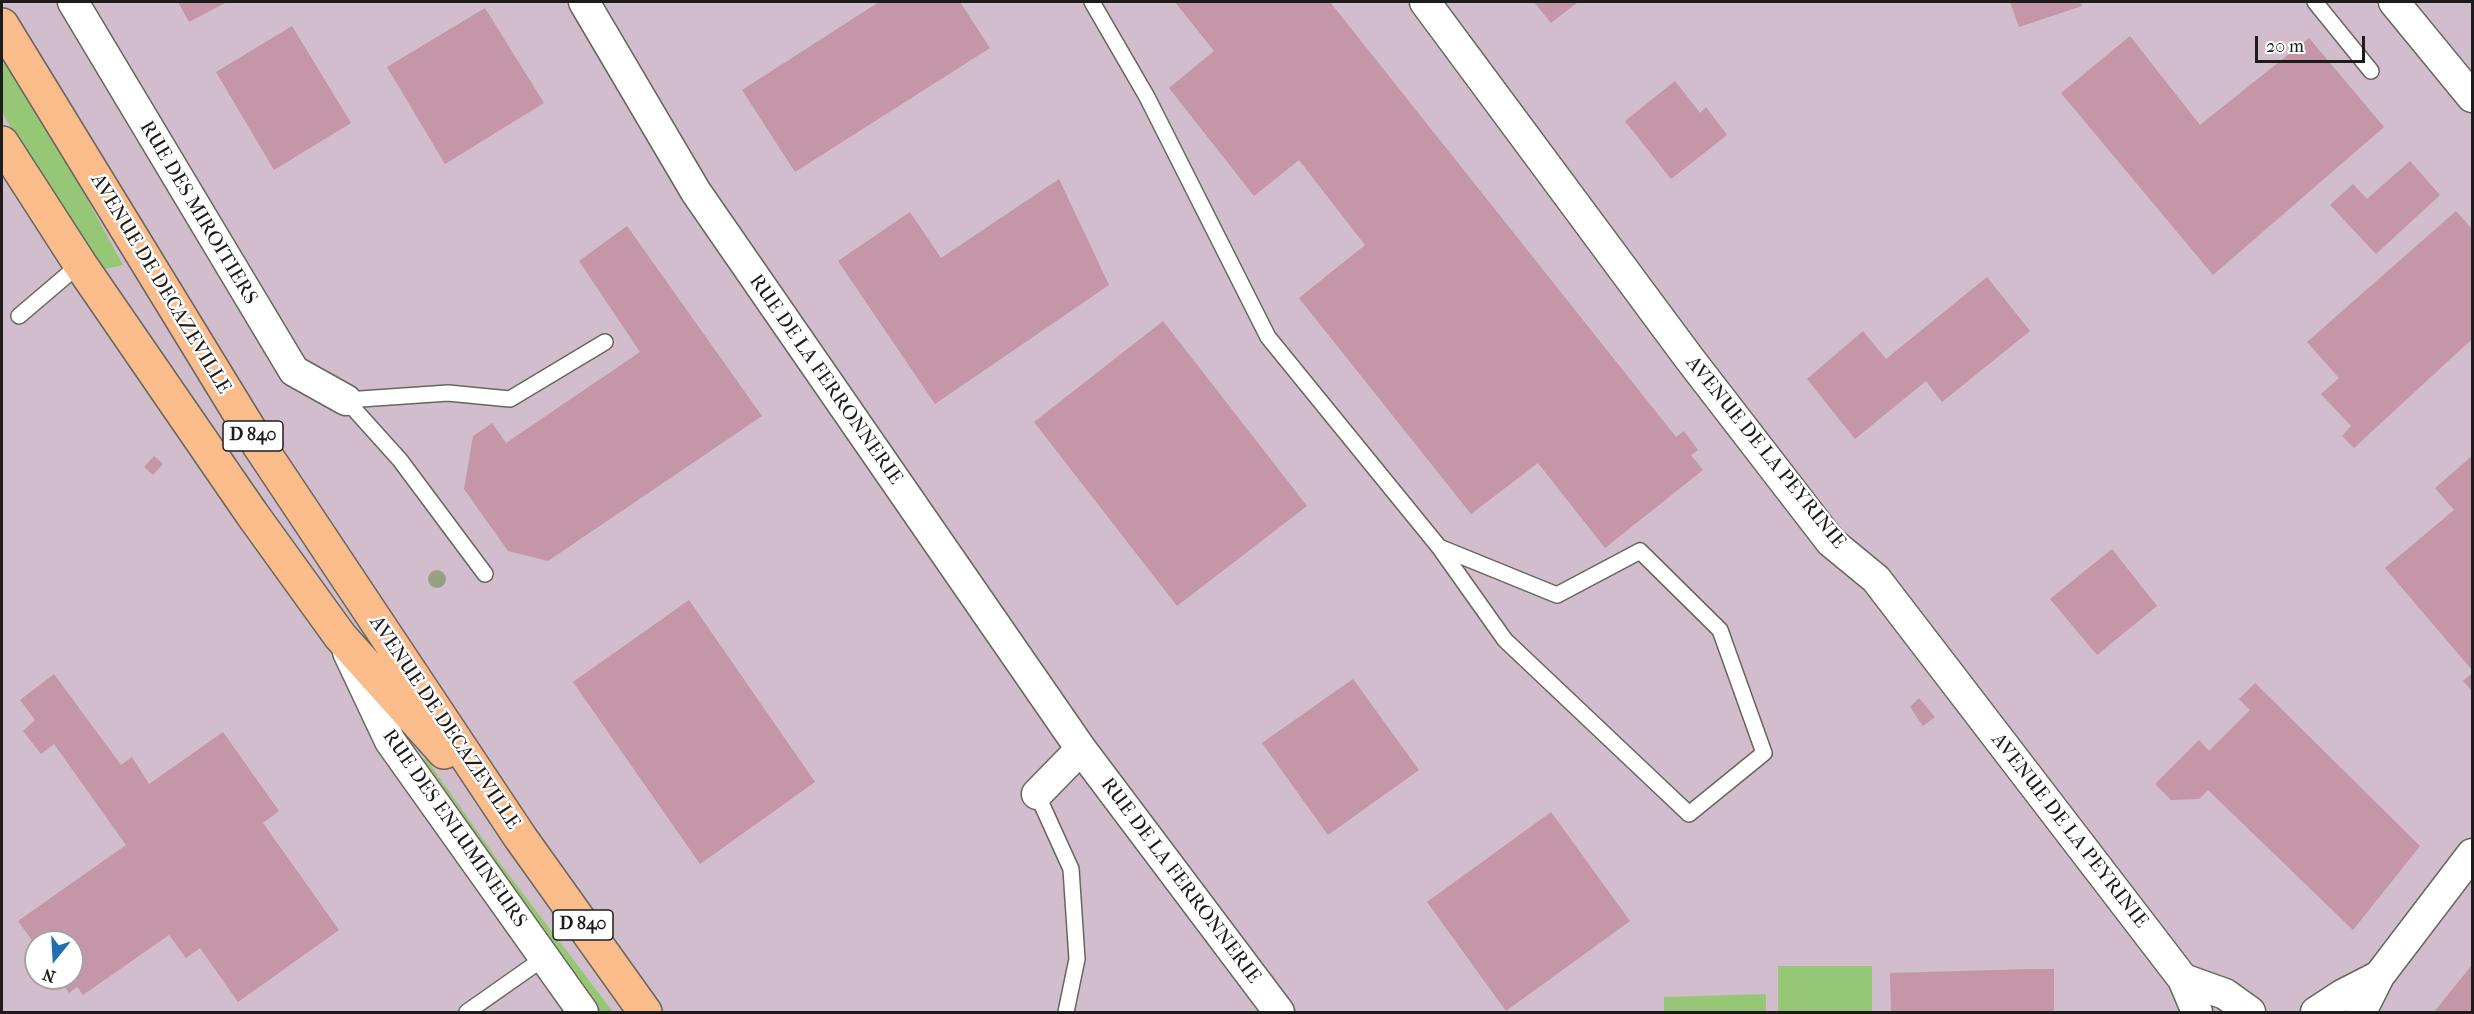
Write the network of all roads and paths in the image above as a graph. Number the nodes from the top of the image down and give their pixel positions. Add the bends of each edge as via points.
1 (73, 2) edge
2 (584, 2) edge
3 (1092, 2) edge
4 (1425, 2) edge
5 (2315, 2) edge
6 (2394, 2) edge
7 (2, 25) edge
8 (2371, 71) dead end
9 (2472, 97) edge
10 (2, 143) edge
11 (80, 264) junction
12 (19, 316) dead end
13 (605, 342) dead end
14 (346, 400) junction
15 (1439, 547) junction
16 (485, 574) dead end
17 (340, 636) junction
18 (1081, 749) junction
19 (1037, 794) joint
20 (520, 837) junction
21 (2472, 854) edge
22 (544, 958) junction
23 (2379, 976) junction
24 (2183, 979) junction
25 (467, 1012) edge
26 (583, 1012) edge
27 (645, 1012) edge
28 (1066, 1012) edge
29 (1279, 1012) edge
30 (2197, 1012) edge
31 (2250, 1012) edge
32 (2316, 1012) edge
33 (2361, 1012) edge

1 - 14 street, RUE DES MIROITIERS via 294,371
2 - 18 street, RUE DE LA FERRONNERIE via 696,192
3 - 15 lane via 1147,97 1268,337
4 - 24 street, AVENUE DE LA PEYRINIE via 1831,542 1876,579
5 - 8 lane
6 - 9 street
7 - 20 main road, AVENUE DE DECAZEVILLE / D 840 via 259,445
10 - 11 main road, AVENUE DE DECAZEVILLE / D 840
11 - 12 lane
11 - 17 main road, AVENUE DE DECAZEVILLE / D 840
13 - 14 lane via 510,399 448,393
14 - 16 lane via 400,460
15 - 15 lane via 1504,640 1689,814 1764,753 1720,630 1640,551 1557,595
17 - 20 main road, AVENUE DE DECAZEVILLE / D 840
17 - 22 street, RUE DES ENLUMINEURS via 390,741
18 - 19 street
18 - 29 street, RUE DE LA FERRONNERIE
19 - 28 lane via 1071,869 1077,959
20 - 27 main road, D 840
21 - 23 street
22 - 25 lane
22 - 26 street, RUE DES ENLUMINEURS
23 - 32 street
23 - 33 street
24 - 30 street, AVENUE DE LA PEYRINIE
24 - 31 street via 2225,994

